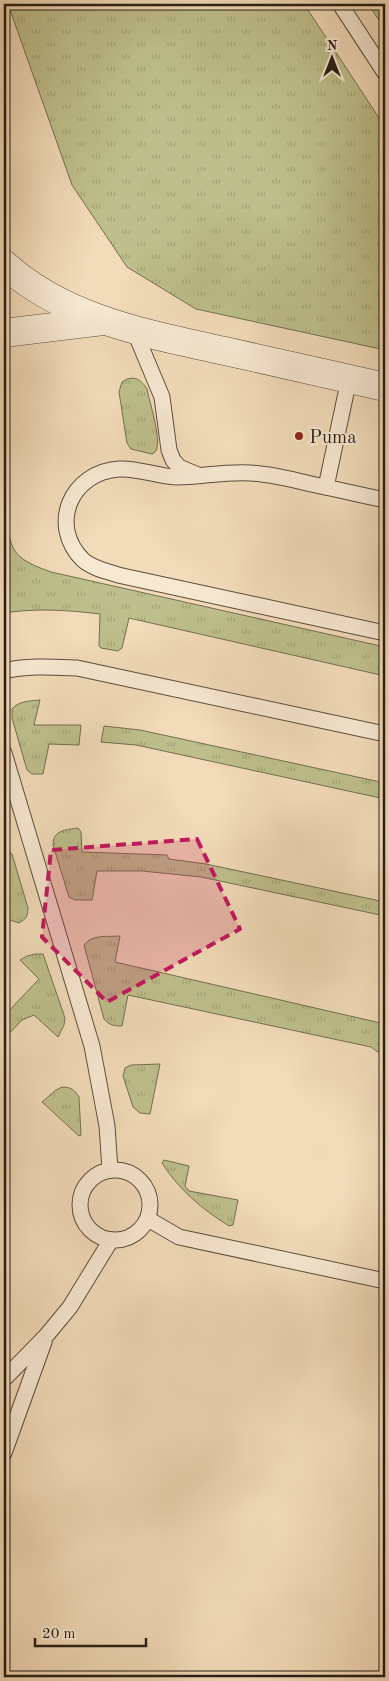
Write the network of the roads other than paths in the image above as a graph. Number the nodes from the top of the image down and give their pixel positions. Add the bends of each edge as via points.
1 (340, 4) edge
2 (385, 73) edge
3 (4, 264) edge
4 (105, 320) junction
5 (134, 330) junction
6 (4, 333) edge
7 (349, 379) junction
8 (385, 387) edge
9 (199, 475) junction
10 (326, 487) junction
11 (385, 500) edge
12 (385, 633) edge
13 (4, 671) edge
14 (385, 734) edge
15 (4, 753) edge
16 (110, 1170) junction
17 (148, 1218) junction
18 (111, 1240) junction
19 (385, 1281) edge
20 (46, 1336) junction
21 (4, 1379) edge
22 (4, 1453) edge

1 - 2 lane
3 - 4 street via 18,277 65,304
4 - 5 street
4 - 6 street
5 - 7 street
5 - 9 lane via 162,398 173,460 180,467
7 - 8 street
7 - 10 lane
9 - 10 lane via 266,474
9 - 12 lane via 163,476 120,469 95,475 83,482 72,496 67,512 67,530 74,548 84,560 118,575
10 - 11 lane
13 - 14 lane via 77,668
15 - 16 lane via 92,1046 107,1126
16 - 17 lane via 120,1170 140,1179 150,1198
16 - 18 lane via 90,1180 80,1199 80,1210 90,1230
17 - 18 lane via 133,1235 123,1240
17 - 19 lane via 179,1237
18 - 20 lane via 70,1307
20 - 21 lane
20 - 22 lane

